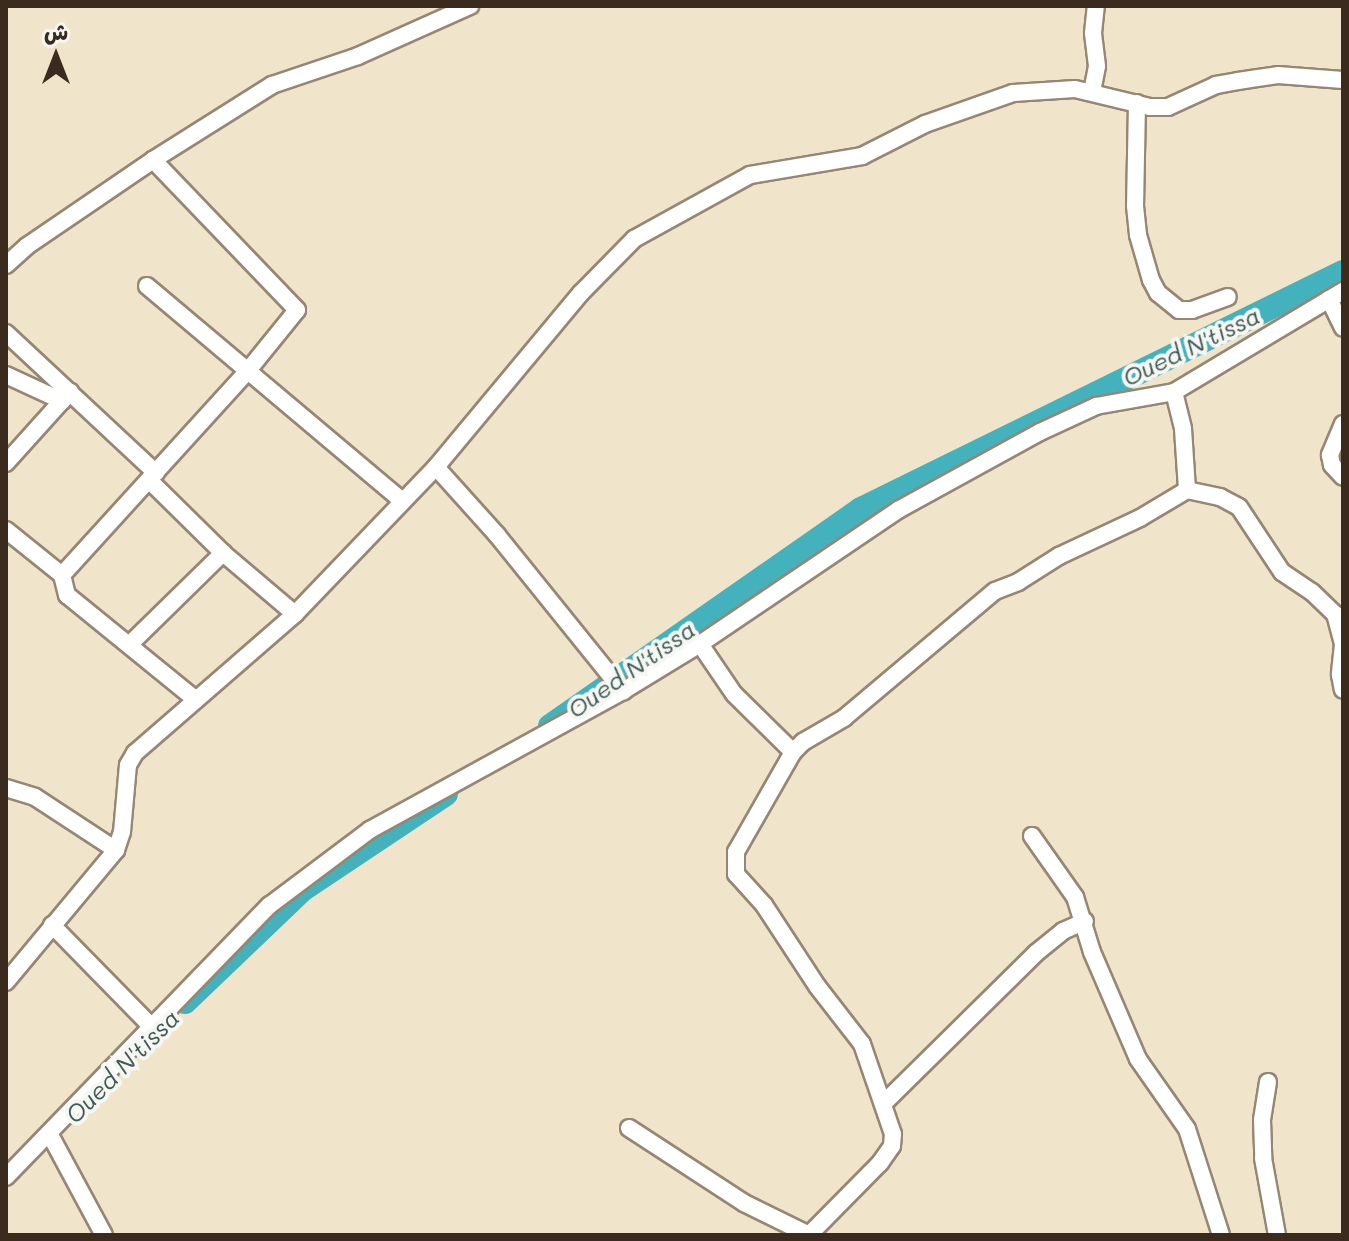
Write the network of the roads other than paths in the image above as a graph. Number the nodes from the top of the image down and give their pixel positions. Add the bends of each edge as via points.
1 (470, 6) edge
2 (1096, 6) edge
3 (1343, 80) edge
4 (1092, 92) junction
5 (1137, 103) junction
6 (153, 160) junction
7 (6, 265) edge
8 (147, 286) dead end
9 (1336, 295) edge
10 (1228, 297) dead end
11 (1343, 328) edge
12 (6, 333) edge
13 (246, 373) junction
14 (6, 375) edge
15 (1174, 392) junction
16 (66, 397) junction
17 (1343, 424) edge
18 (6, 463) edge
19 (436, 467) junction
20 (152, 477) junction
21 (1343, 477) edge
22 (1187, 490) junction
23 (402, 501) junction
24 (6, 530) edge
25 (223, 553) junction
26 (62, 575) junction
27 (295, 614) junction
28 (700, 644) junction
29 (129, 645) junction
30 (1343, 690) edge
31 (623, 691) junction
32 (196, 700) junction
33 (793, 752) junction
34 (6, 788) edge
35 (1032, 836) dead end
36 (116, 850) junction
37 (1085, 921) junction
38 (52, 925) junction
39 (6, 982) edge
40 (152, 1027) junction
41 (1268, 1082) dead end
42 (883, 1104) junction
43 (629, 1128) dead end
44 (49, 1133) junction
45 (6, 1177) edge
46 (104, 1235) edge
47 (809, 1235) edge
48 (1221, 1235) edge
49 (1277, 1235) edge

1 - 6 street via 358,56 272,85
2 - 4 street
3 - 5 street via 1278,75 1216,85 1168,107
4 - 5 street
4 - 19 street via 1054,88 1013,93 969,106 862,156 750,175 634,239 581,293
5 - 10 street via 1135,206 1151,280 1179,310
6 - 7 street
6 - 13 street via 297,310
8 - 13 street
9 - 11 street
9 - 15 street
12 - 16 street
13 - 20 street
13 - 23 street
14 - 16 street
15 - 22 street via 1183,429
15 - 28 street via 1109,401 1040,432 886,517
16 - 18 street
16 - 20 street
17 - 21 street via 1330,455
19 - 23 street
19 - 31 street
20 - 25 street
20 - 26 street
22 - 30 street via 1239,507 1288,580 1312,592 1335,614 1343,644
22 - 33 street via 995,591 844,718
23 - 27 street
24 - 26 street
25 - 27 street
25 - 29 street
26 - 29 street via 67,595
27 - 32 street
28 - 31 street
28 - 33 street via 734,694
29 - 32 street
31 - 40 street via 370,830 315,868 270,905
32 - 36 street via 131,759
33 - 42 street via 736,852 736,874 764,905 862,1044
34 - 36 street via 35,797
35 - 37 street via 1075,897
36 - 38 street
37 - 42 street via 1036,953
37 - 48 street via 1092,952 1138,1059 1187,1129
38 - 39 street
38 - 40 street
40 - 44 street
41 - 49 street via 1263,1158
42 - 47 street via 892,1146
43 - 47 street via 744,1203
44 - 45 street
44 - 46 street

